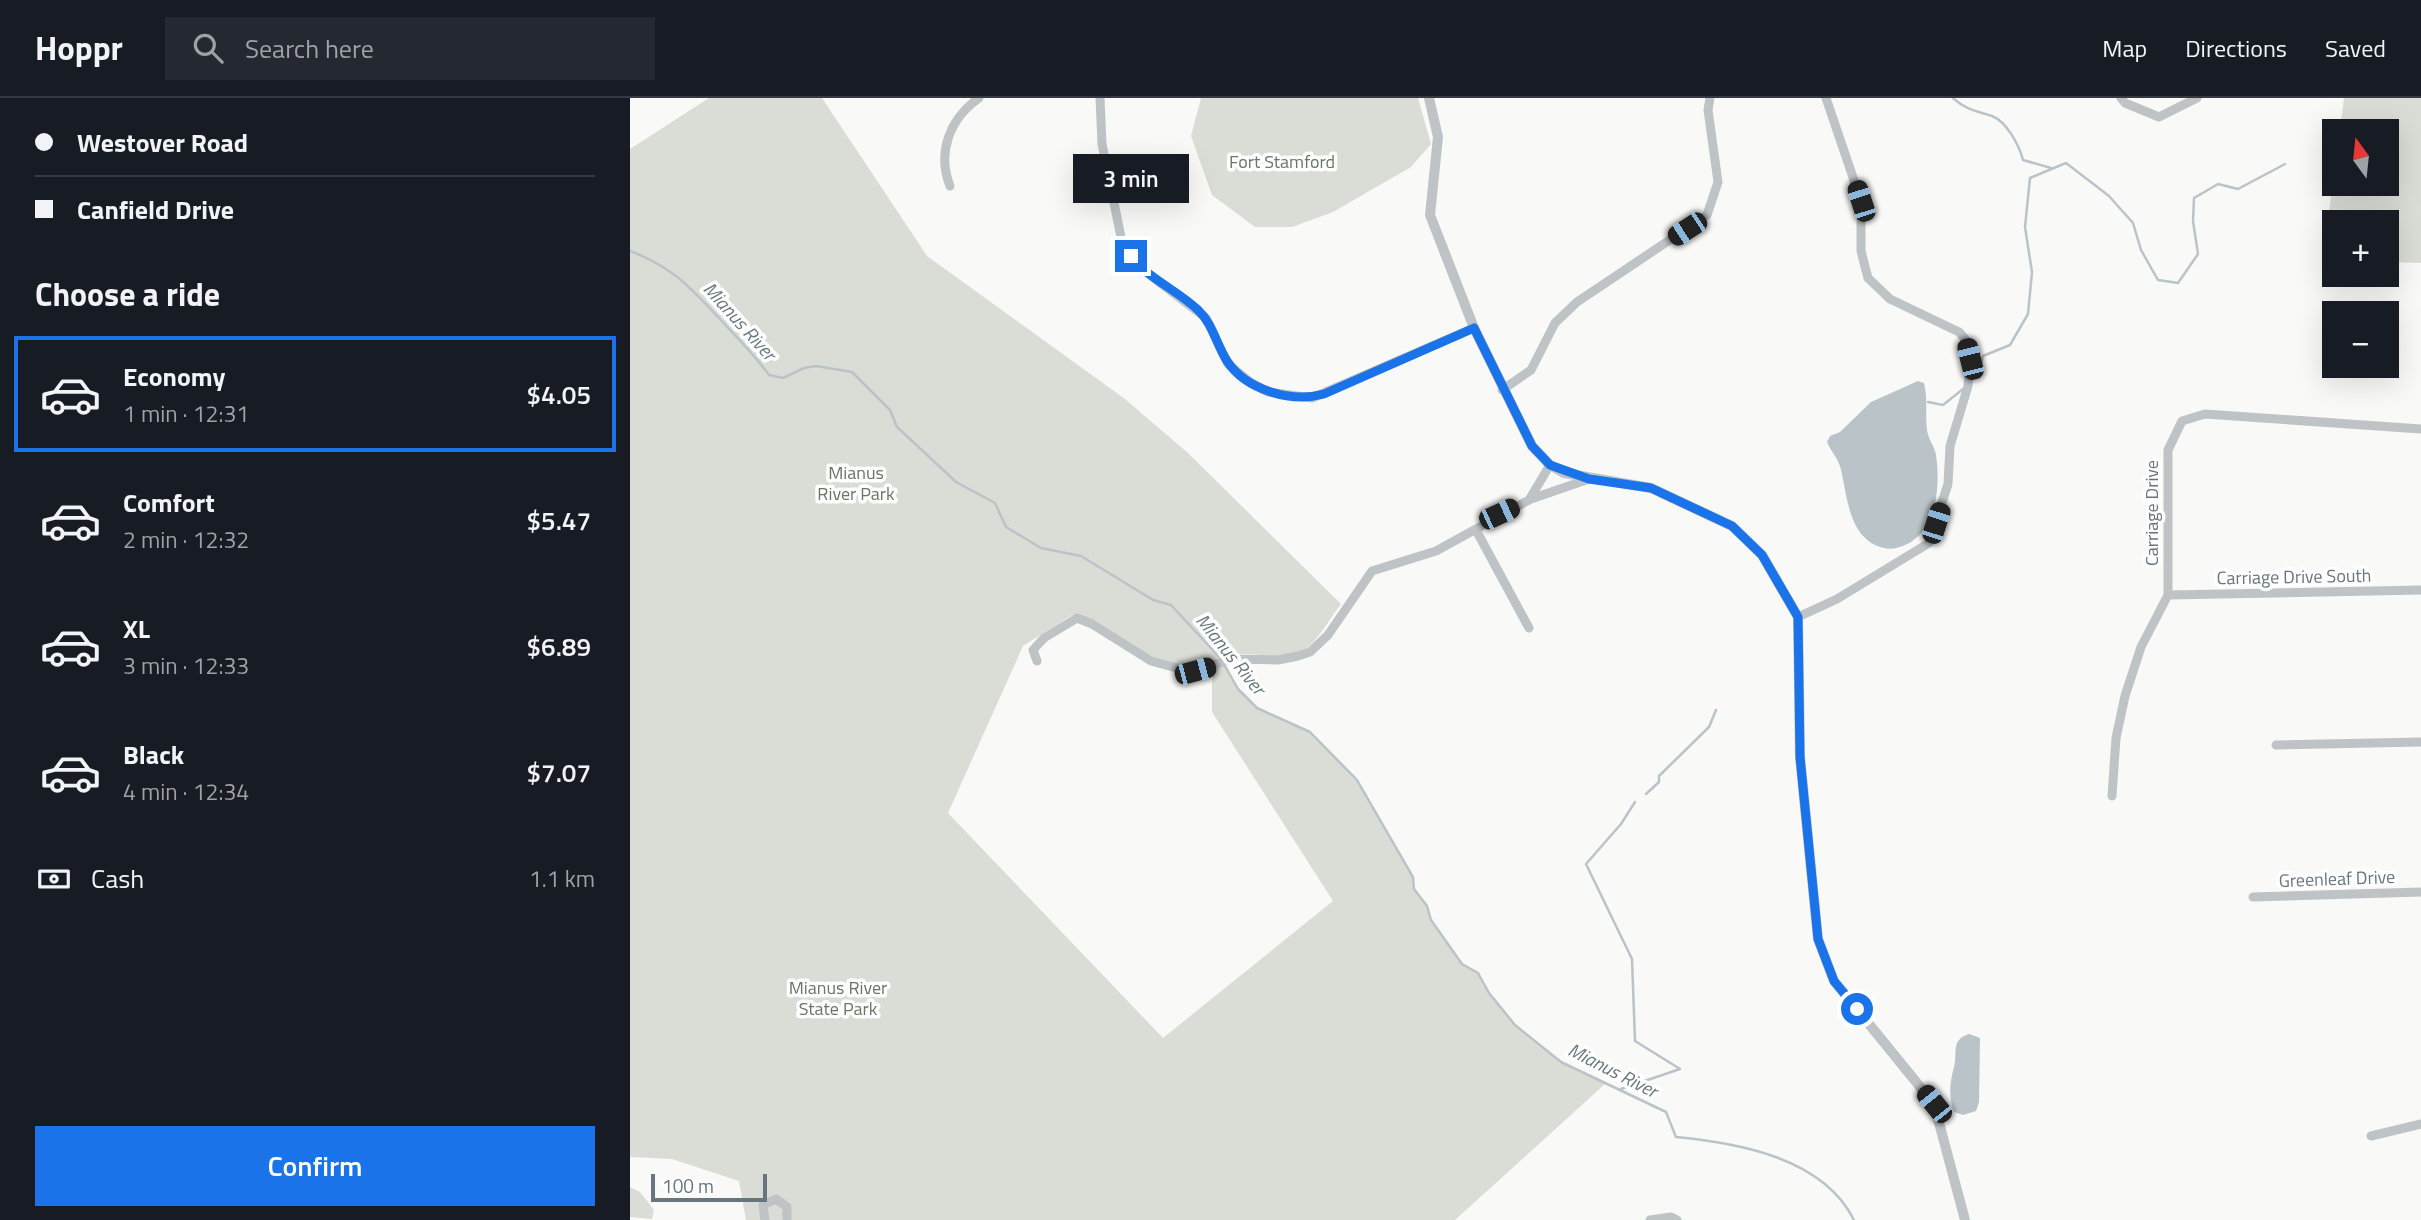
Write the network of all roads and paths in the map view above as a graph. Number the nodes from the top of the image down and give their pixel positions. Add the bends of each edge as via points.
1 (979, 98) edge
2 (1100, 98) edge
3 (1429, 98) edge
4 (1710, 98) edge
5 (1826, 98) edge
6 (2121, 98) edge
7 (2197, 98) edge
8 (950, 186) dead end
9 (1474, 328) junction
10 (1502, 390) junction
11 (2421, 429) edge
12 (1550, 465) junction
13 (1589, 479) junction
14 (1529, 500) junction
15 (1476, 530) junction
16 (2421, 590) edge
17 (2168, 595) junction
18 (1798, 617) junction
19 (1529, 628) dead end
20 (1037, 661) dead end
21 (2421, 742) edge
22 (2276, 745) dead end
23 (2112, 796) dead end
24 (2421, 892) edge
25 (2253, 897) dead end
26 (2421, 1124) edge
27 (2371, 1136) dead end
28 (765, 1220) edge
29 (787, 1220) edge
30 (1650, 1220) edge
31 (1677, 1220) edge
32 (1965, 1220) edge

1 - 8 street via 947,138 943,167
2 - 9 street via 1102,144 1122,242 1138,265 1206,318 1228,363 1250,382 1276,394 1312,398
3 - 9 street via 1438,137 1430,215
4 - 10 street via 1707,110 1718,182 1707,215 1577,302 1555,323 1531,370
5 - 18 street via 1861,201 1861,251 1868,278 1890,299 1958,332 1965,339 1970,373 1951,446 1948,484 1929,543 1837,599
6 - 7 street via 2159,117
9 - 10 street
10 - 12 street via 1532,446
11 - 17 street, Carriage Drive via 2205,414 2182,421 2168,450
12 - 13 street
12 - 14 street
13 - 14 street
13 - 18 street via 1651,488 1732,526 1762,555
14 - 15 street
15 - 19 street
15 - 20 street via 1436,551 1372,571 1328,635 1310,652 1278,660 1227,662 1195,671 1161,665 1077,618 1038,642 1033,650
16 - 17 street, Carriage Drive South
17 - 23 street, Carriage Drive via 2141,647 2125,696 2116,738
18 - 32 street via 1800,757 1818,939 1834,981 1934,1104
21 - 22 street
24 - 25 street, Greenleaf Drive
26 - 27 street
28 - 29 street via 763,1205 776,1199 787,1207
30 - 31 street

